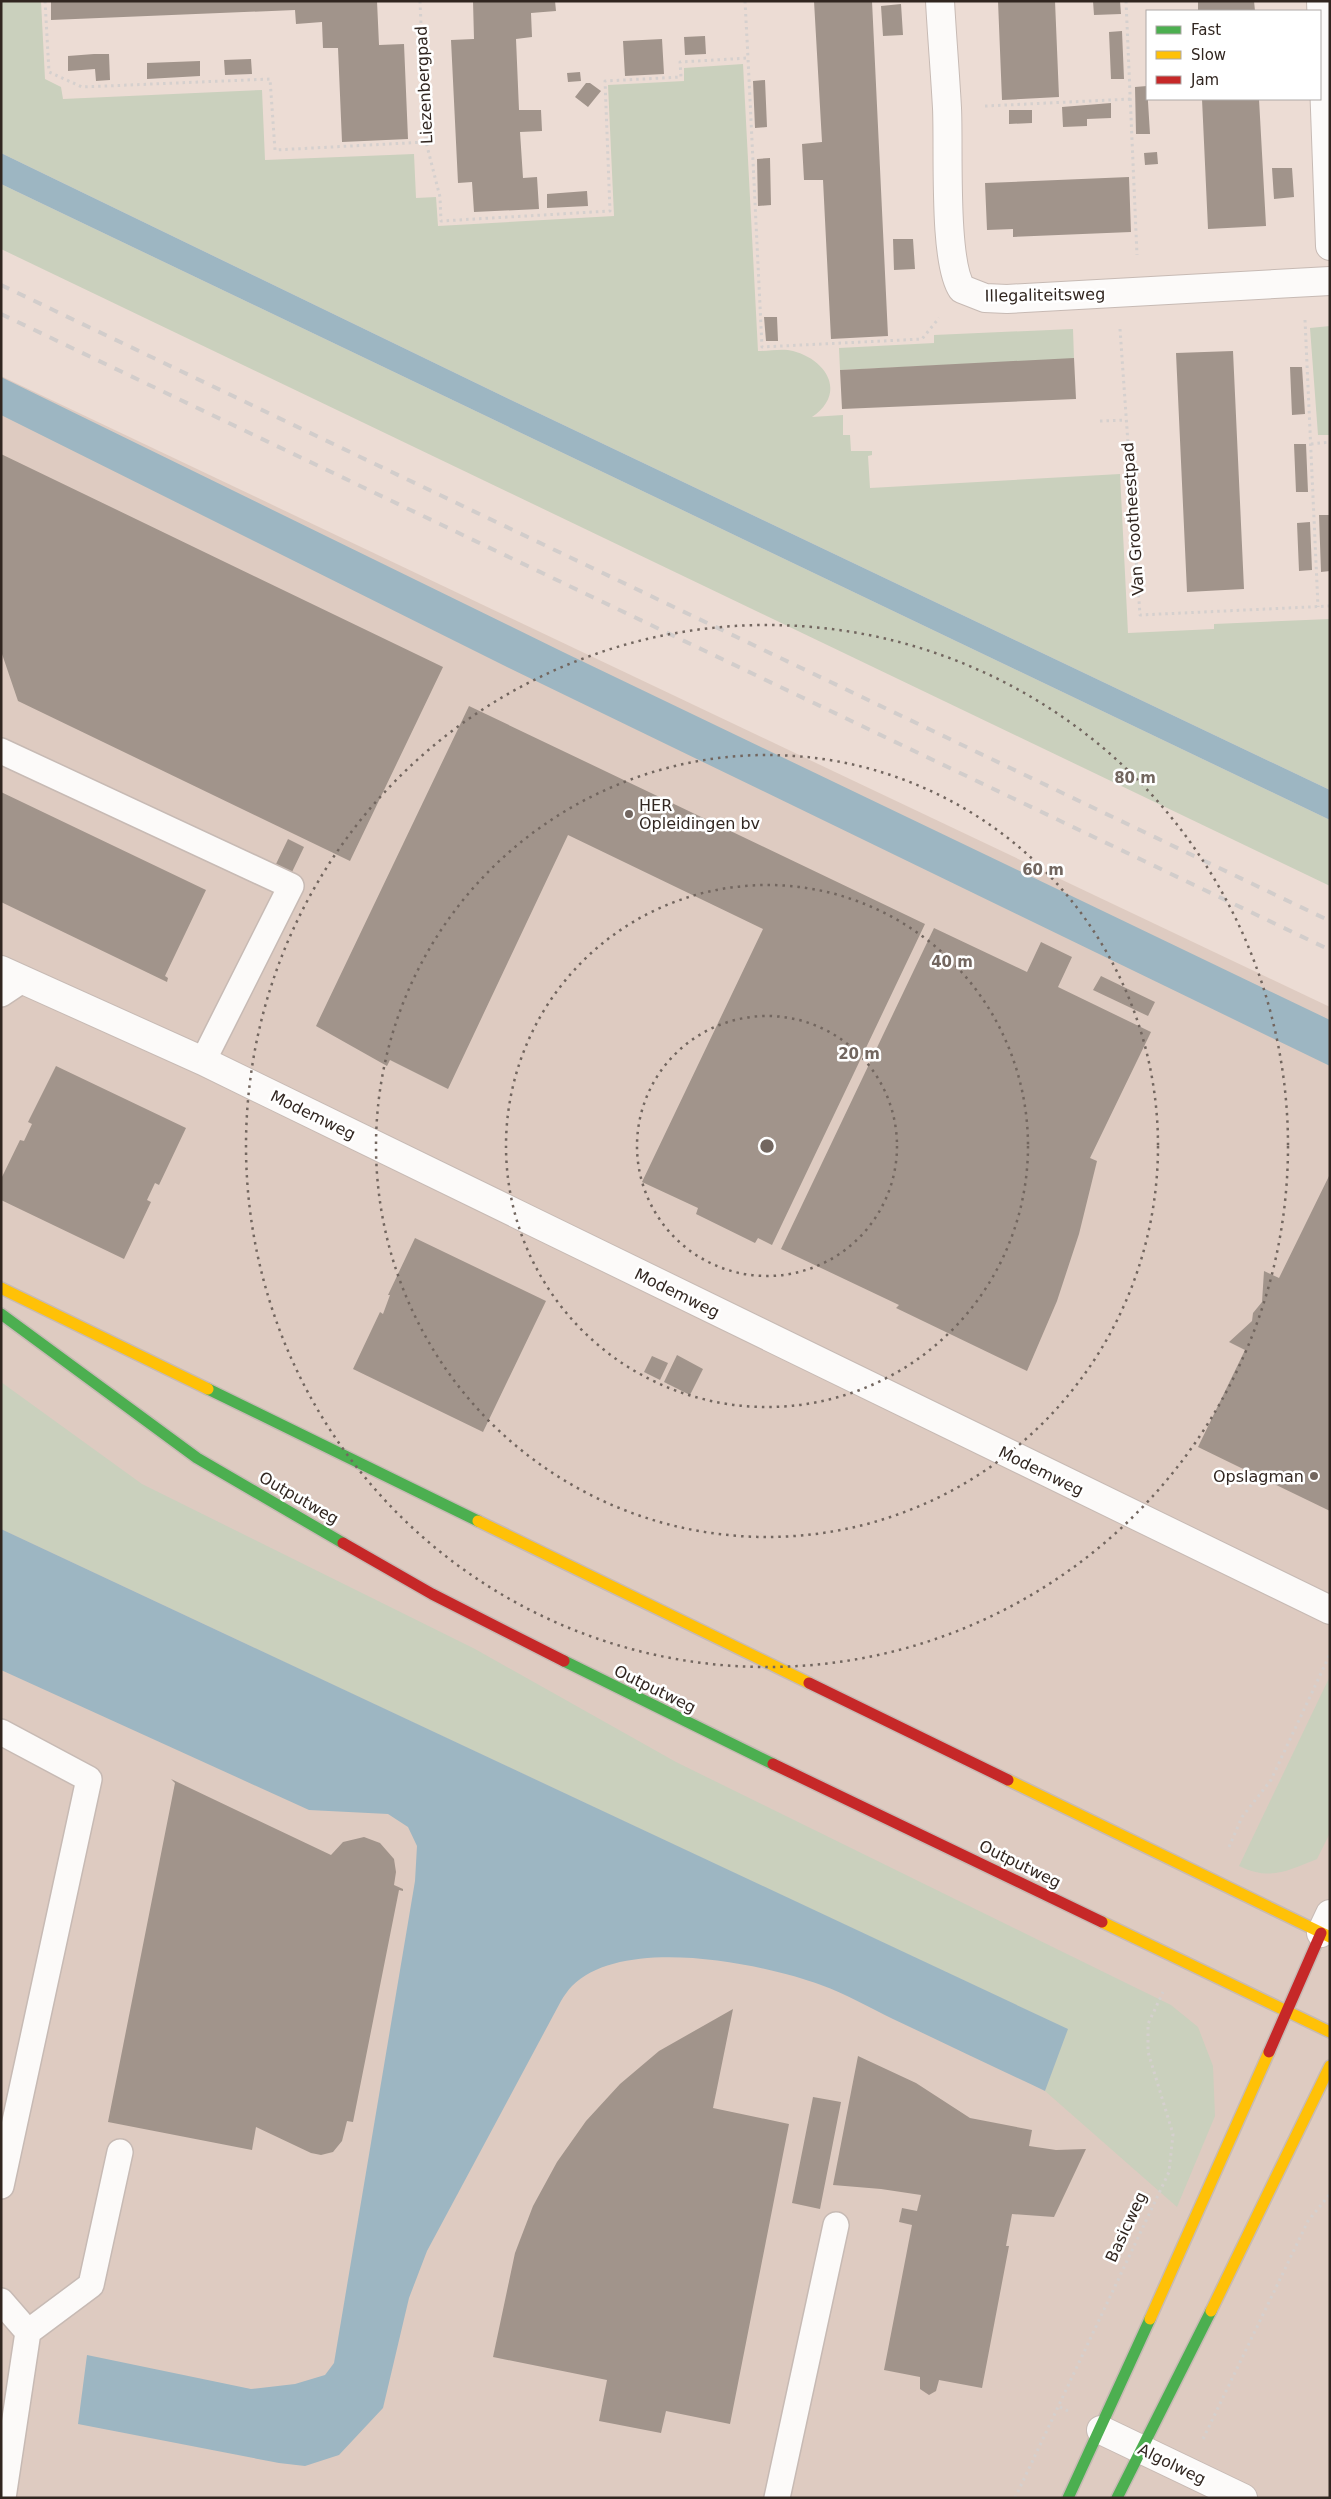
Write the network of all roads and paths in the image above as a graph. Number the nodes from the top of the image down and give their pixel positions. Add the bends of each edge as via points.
1 (46, 1) edge
2 (420, 1) edge
3 (745, 1) edge
4 (940, 1) edge
5 (1126, 1) edge
6 (1321, 1) edge
7 (748, 58) junction
8 (1131, 99) junction
9 (947, 108) junction
10 (426, 142) junction
11 (1330, 246) edge
12 (1317, 282) edge
13 (962, 288) junction
14 (1128, 293) junction
15 (1126, 420) junction
16 (1100, 421) dead end
17 (1330, 442) edge
18 (1311, 444) junction
19 (1330, 606) edge
20 (1318, 607) junction
21 (1, 751) edge
22 (8, 982) edge
23 (203, 1061) junction
24 (1, 1288) edge
25 (1, 1314) edge
26 (1330, 1610) edge
27 (1330, 1654) edge
28 (1, 1732) edge
29 (1212, 1882) junction
30 (1327, 1928) edge
31 (1178, 1959) junction
32 (1286, 2011) junction
33 (1330, 2032) edge
34 (1330, 2066) edge
35 (120, 2152) dead end
36 (1, 2186) edge
37 (1330, 2194) edge
38 (836, 2225) dead end
39 (1, 2301) edge
40 (28, 2332) junction
41 (1101, 2430) junction
42 (1142, 2450) junction
43 (1187, 2473) junction
44 (3, 2498) edge
45 (777, 2498) edge
46 (1015, 2498) edge
47 (1068, 2498) edge
48 (1117, 2498) edge
49 (1243, 2498) edge

1 - 10 path via 49,72 82,87 270,79 275,150
2 - 10 path, Liezenbergpad
3 - 7 path
4 - 9 street, Illegaliteitsweg
5 - 8 path, Van Grootheestpad
6 - 11 street
7 - 10 path, Liezenbergpad via 680,62 681,77 605,81 610,211 441,221 440,197
7 - 13 path via 762,347 922,339
8 - 9 path
8 - 14 path, Van Grootheestpad
9 - 13 street, Illegaliteitsweg via 951,244 955,275
12 - 14 street, Illegaliteitsweg
12 - 18 path
13 - 14 street, Illegaliteitsweg via 980,297 1000,299
14 - 15 path, Van Grootheestpad
15 - 16 path
15 - 20 path, Van Grootheestpad via 1140,615
17 - 18 path
18 - 20 path
19 - 20 path, Van Grootheestpad
21 - 23 lane via 291,886
22 - 23 street, Modemweg
23 - 26 street, Modemweg
24 - 29 main road
25 - 31 main road, Outputweg via 197,1458 432,1594 662,1711
27 - 29 path via 1271,1780 1242,1818
28 - 36 lane via 89,1779
29 - 30 main road
30 - 32 main road
31 - 32 main road, Outputweg
31 - 46 path, Basicweg via 1148,2024 1148,2052 1174,2134 1169,2172
32 - 33 main road, Outputweg
32 - 41 main road
34 - 42 main road
35 - 40 lane via 91,2285
37 - 43 path via 1308,2221
38 - 45 lane
39 - 40 lane
40 - 44 lane
41 - 42 street, Algolweg
41 - 47 main road
42 - 43 street, Algolweg
42 - 48 main road
43 - 49 street, Algolweg

